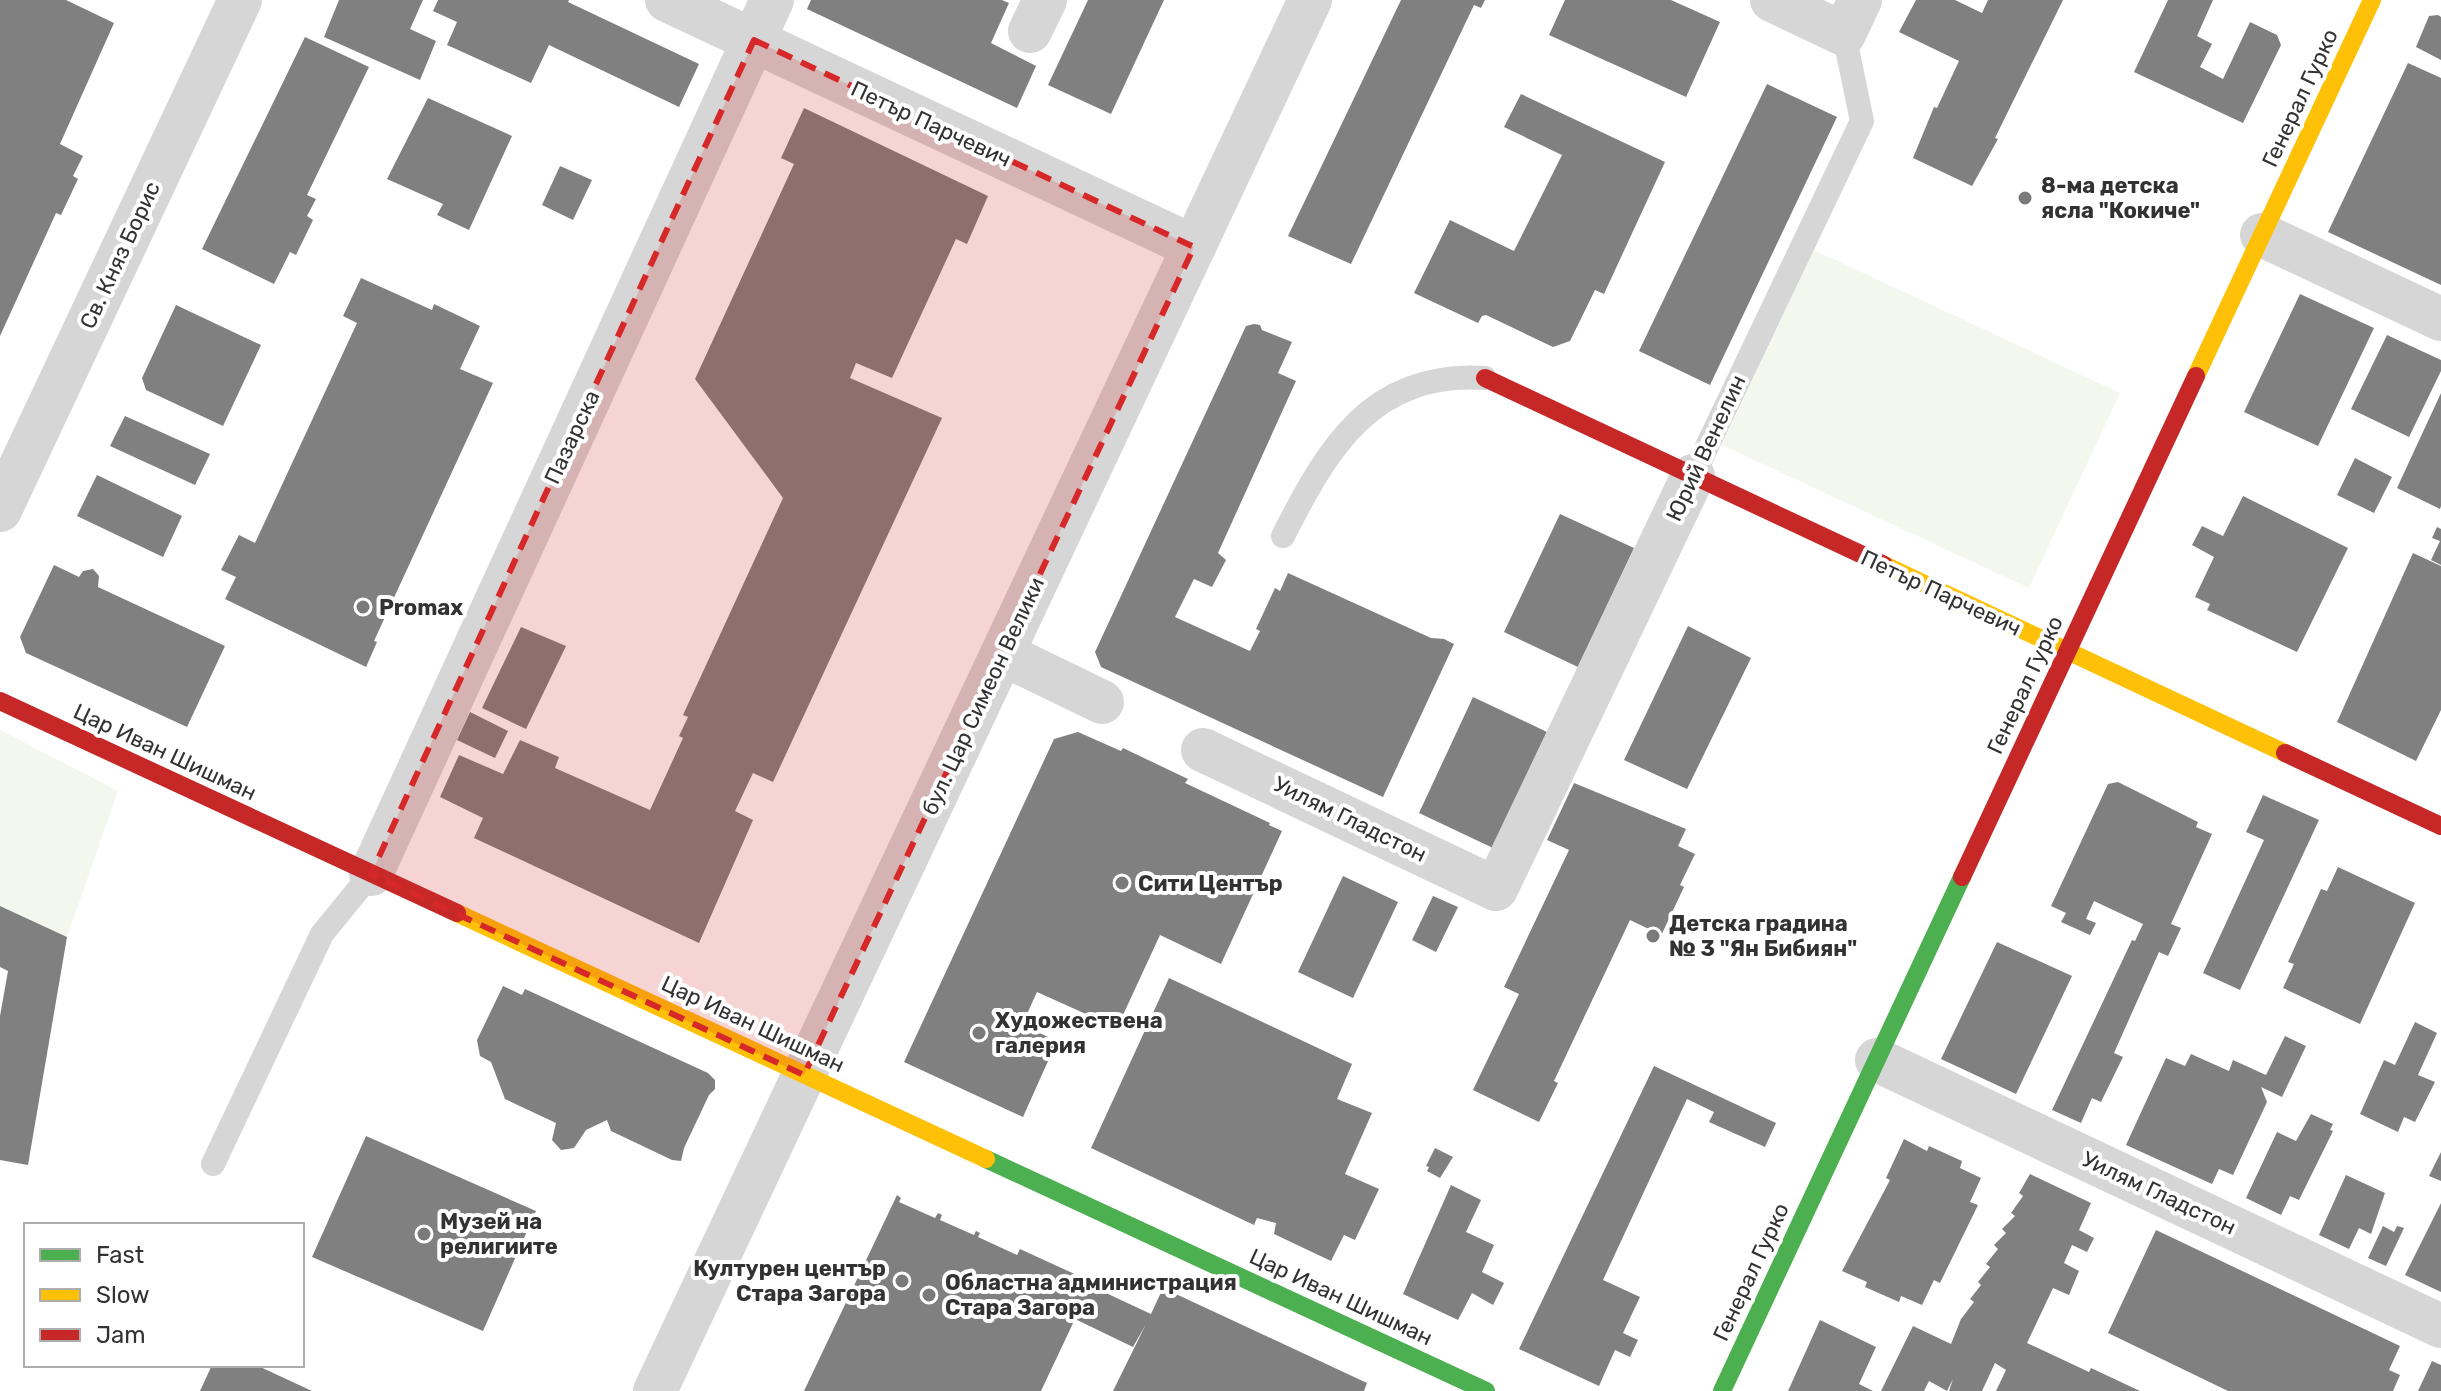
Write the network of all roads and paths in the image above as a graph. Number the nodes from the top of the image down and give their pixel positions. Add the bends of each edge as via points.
1 (240, 0) edge
2 (667, 0) edge
3 (772, 0) edge
4 (1310, 0) edge
5 (1772, 0) edge
6 (2372, 0) edge
7 (1852, 17) edge
8 (754, 40) junction
9 (2262, 235) junction
10 (1194, 247) junction
11 (2441, 319) edge
12 (1485, 378) joint
13 (1693, 476) junction
14 (0, 510) edge
15 (1283, 536) dead end
16 (2067, 652) junction
17 (1003, 654) junction
18 (0, 701) edge
19 (1102, 702) dead end
20 (1203, 750) dead end
21 (2441, 826) edge
22 (371, 874) junction
23 (1496, 889) joint
24 (1877, 1060) junction
25 (804, 1075) junction
26 (213, 1164) dead end
27 (2441, 1326) edge
28 (655, 1391) edge
29 (1486, 1391) edge
30 (1722, 1391) edge

1 - 14 street, Св. Княз Борис
2 - 8 street, Петър Парчевич
3 - 8 street, Пазарска
4 - 10 street, бул. Цар Симеон Велики
5 - 7 street
6 - 9 street, Генерал Гурко
7 - 13 lane, Юрий Венелин via 1862,121
8 - 10 street, Петър Парчевич
8 - 22 street, Пазарска
9 - 11 street
9 - 16 street, Генерал Гурко
10 - 17 street, бул. Цар Симеон Велики
12 - 13 street, Петър Парчевич
12 - 15 lane via 1416,387 1372,409 1352,425 1314,476
13 - 16 street, Петър Парчевич
13 - 23 street, Юрий Венелин
16 - 21 street, Петър Парчевич
16 - 24 street, Генерал Гурко
17 - 19 street
17 - 25 street, бул. Цар Симеон Велики
18 - 22 street, Цар Иван Шишман
20 - 23 street, Уилям Гладстон
22 - 25 street, Цар Иван Шишман
22 - 26 lane via 322,934
24 - 27 street, Уилям Гладстон
24 - 30 street, Генерал Гурко
25 - 28 street, бул. Цар Симеон Велики
25 - 29 street, Цар Иван Шишман

